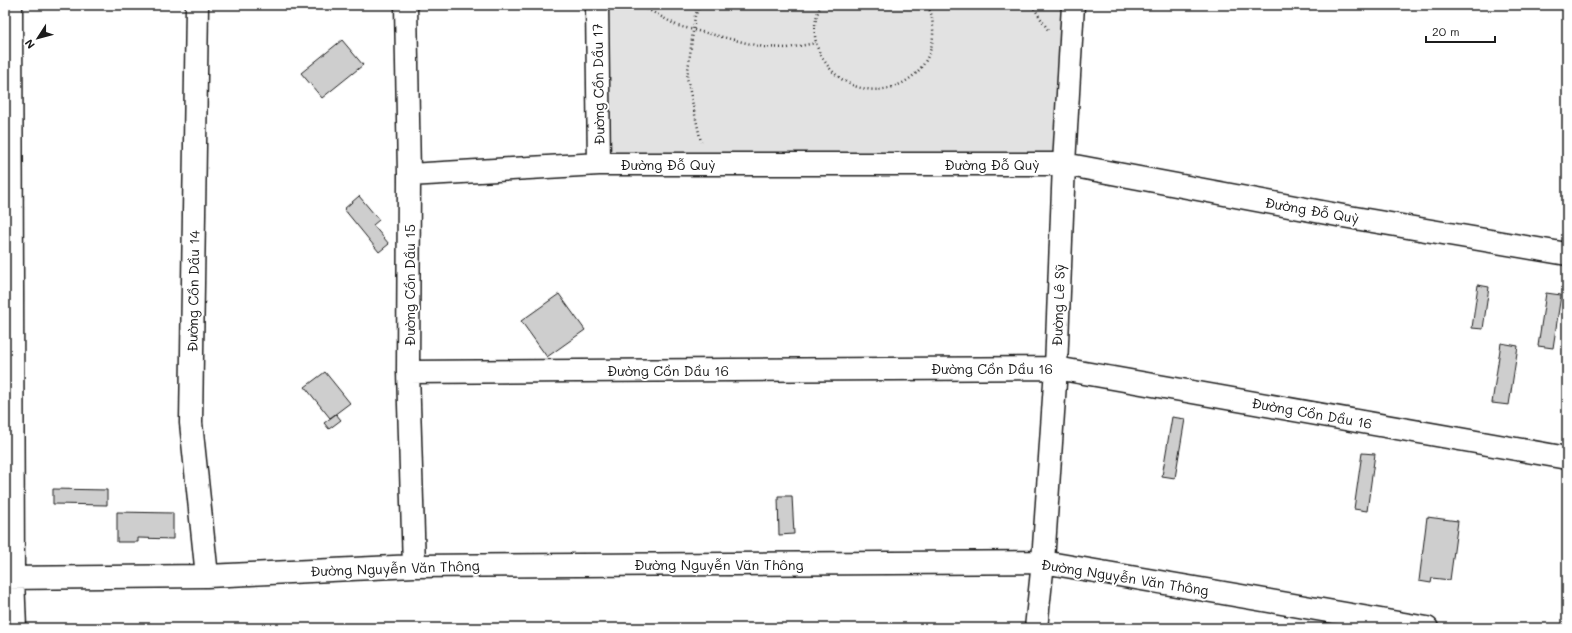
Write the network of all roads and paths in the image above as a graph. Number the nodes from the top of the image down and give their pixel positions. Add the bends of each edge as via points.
1 (11, 5) edge
2 (197, 5) edge
3 (406, 5) edge
4 (597, 5) edge
5 (640, 5) edge
6 (700, 5) edge
7 (821, 5) edge
8 (927, 5) edge
9 (1073, 5) edge
10 (693, 30) junction
11 (816, 43) junction
12 (8, 48) edge
13 (599, 164) junction
14 (708, 164) junction
15 (1064, 164) junction
16 (409, 174) junction
17 (1567, 254) edge
18 (1056, 368) junction
19 (408, 372) junction
20 (1567, 458) edge
21 (1043, 562) junction
22 (414, 566) junction
23 (207, 576) junction
24 (9, 578) edge
25 (15, 628) edge
26 (1036, 628) edge
27 (1427, 628) edge

1 - 12 street
2 - 23 street, Đường Cồn Dầu 14 via 191,423
3 - 16 street, Đường Cồn Dầu 15
4 - 13 street, Đường Cồn Dầu 17
5 - 10 path via 678,26
6 - 10 path
7 - 11 path via 814,33
8 - 11 path via 932,18 933,38 928,58 916,74 899,85 880,90 860,89 842,81 828,68 818,52
9 - 15 street, Đường Lê Sỹ
10 - 11 path via 763,47 788,48
10 - 14 path via 687,78
12 - 24 street
13 - 14 street, Đường Đỗ Quỳ
13 - 16 street, Đường Đỗ Quỳ
14 - 15 street, Đường Đỗ Quỳ
15 - 17 street, Đường Đỗ Quỳ via 1343,216
15 - 18 street, Đường Lê Sỹ
16 - 19 street, Đường Cồn Dầu 15
18 - 19 street, Đường Cồn Dầu 16
18 - 20 street, Đường Cồn Dầu 16
18 - 21 street, Đường Lê Sỹ
19 - 22 street, Đường Cồn Dầu 15
21 - 22 street, Đường Nguyễn Văn Thông
21 - 26 street, Đường Lê Sỹ
21 - 27 street, Đường Nguyễn Văn Thông
22 - 23 street, Đường Nguyễn Văn Thông
23 - 24 street, Đường Nguyễn Văn Thông
24 - 25 street

